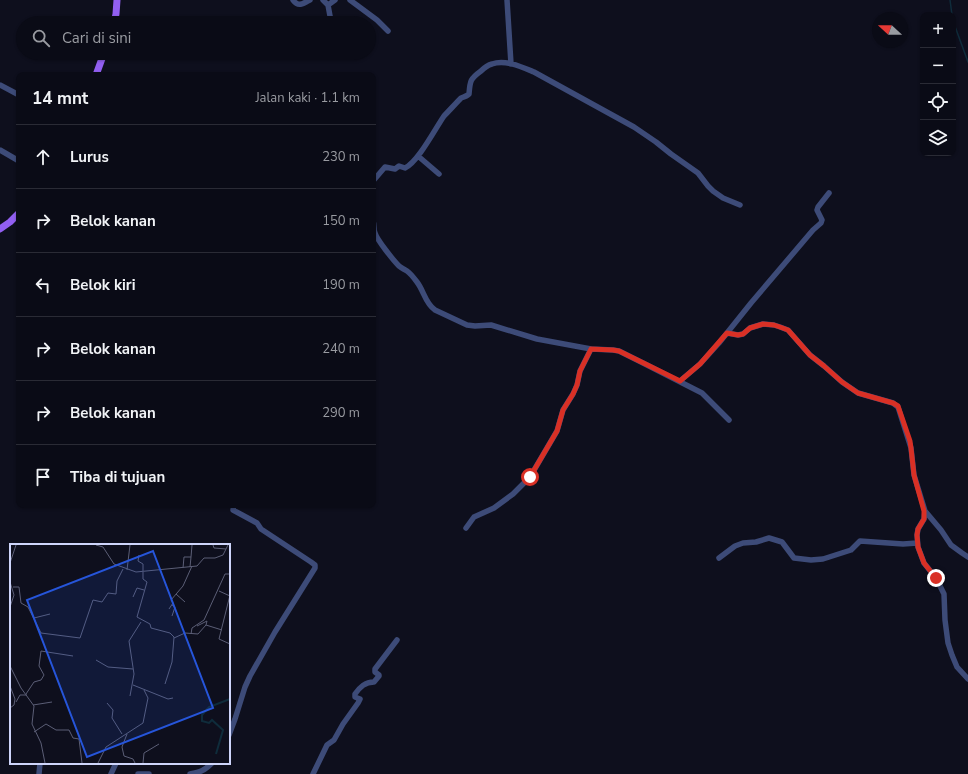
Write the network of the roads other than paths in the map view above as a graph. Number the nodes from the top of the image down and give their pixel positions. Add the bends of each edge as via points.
1 (117, 0) edge
2 (293, 0) edge
3 (310, 0) edge
4 (323, 0) edge
5 (335, 0) edge
6 (350, 0) edge
7 (507, 0) edge
8 (328, 5) junction
9 (116, 16) edge
10 (330, 16) edge
11 (372, 16) edge
12 (376, 19) edge
13 (388, 31) dead end
14 (101, 60) edge
15 (511, 64) junction
16 (97, 72) edge
17 (0, 85) edge
18 (16, 93) edge
19 (0, 150) edge
20 (418, 156) junction
21 (16, 159) edge
22 (439, 174) dead end
23 (376, 177) edge
24 (829, 193) dead end
25 (740, 205) dead end
26 (16, 216) edge
27 (0, 229) edge
28 (376, 234) edge
29 (727, 333) junction
30 (591, 349) junction
31 (680, 381) junction
32 (729, 420) dead end
33 (233, 508) edge
34 (924, 511) junction
35 (466, 528) dead end
36 (918, 543) junction
37 (968, 557) edge
38 (719, 558) dead end
39 (397, 640) dead end
40 (968, 679) edge
41 (230, 732) edge
42 (40, 764) edge
43 (116, 764) edge
44 (211, 764) edge
45 (39, 774) edge
46 (112, 774) edge
47 (138, 774) edge
48 (149, 774) edge
49 (190, 774) edge
50 (313, 774) edge

1 - 9 main road
2 - 3 street via 299,5
4 - 8 street
5 - 8 street
6 - 11 street
7 - 15 street
8 - 10 street
12 - 13 street
14 - 16 main road
15 - 20 street via 487,66 473,77 469,94 445,114
15 - 25 street via 534,72 634,127 698,173 713,191
17 - 18 street
19 - 21 street
20 - 22 street
20 - 23 street via 405,168 398,166 394,169 385,166
24 - 29 street via 817,210 821,223
26 - 27 main road
28 - 30 street via 396,263 407,270 418,283 428,303 435,310 467,325 491,325
29 - 31 street via 700,364
29 - 34 street via 743,334 750,328 763,324 788,330 810,355 842,382 858,393 898,406 910,441 914,475
30 - 31 street via 619,351
30 - 35 street via 580,371 573,394 563,410 557,431 530,477 494,508 476,516
31 - 32 street via 702,393
33 - 41 street via 311,562 315,569 244,687
34 - 36 street via 924,519 918,532
34 - 37 street via 951,544
36 - 38 street via 860,541 851,550 811,560 794,558 782,542 769,538 742,543
36 - 40 street via 921,558 944,594 948,642 957,667
39 - 50 street via 374,669 379,676 355,694 355,697 360,699 358,703 334,740 327,746
42 - 45 street
43 - 46 street
44 - 49 street via 200,772
47 - 48 street

